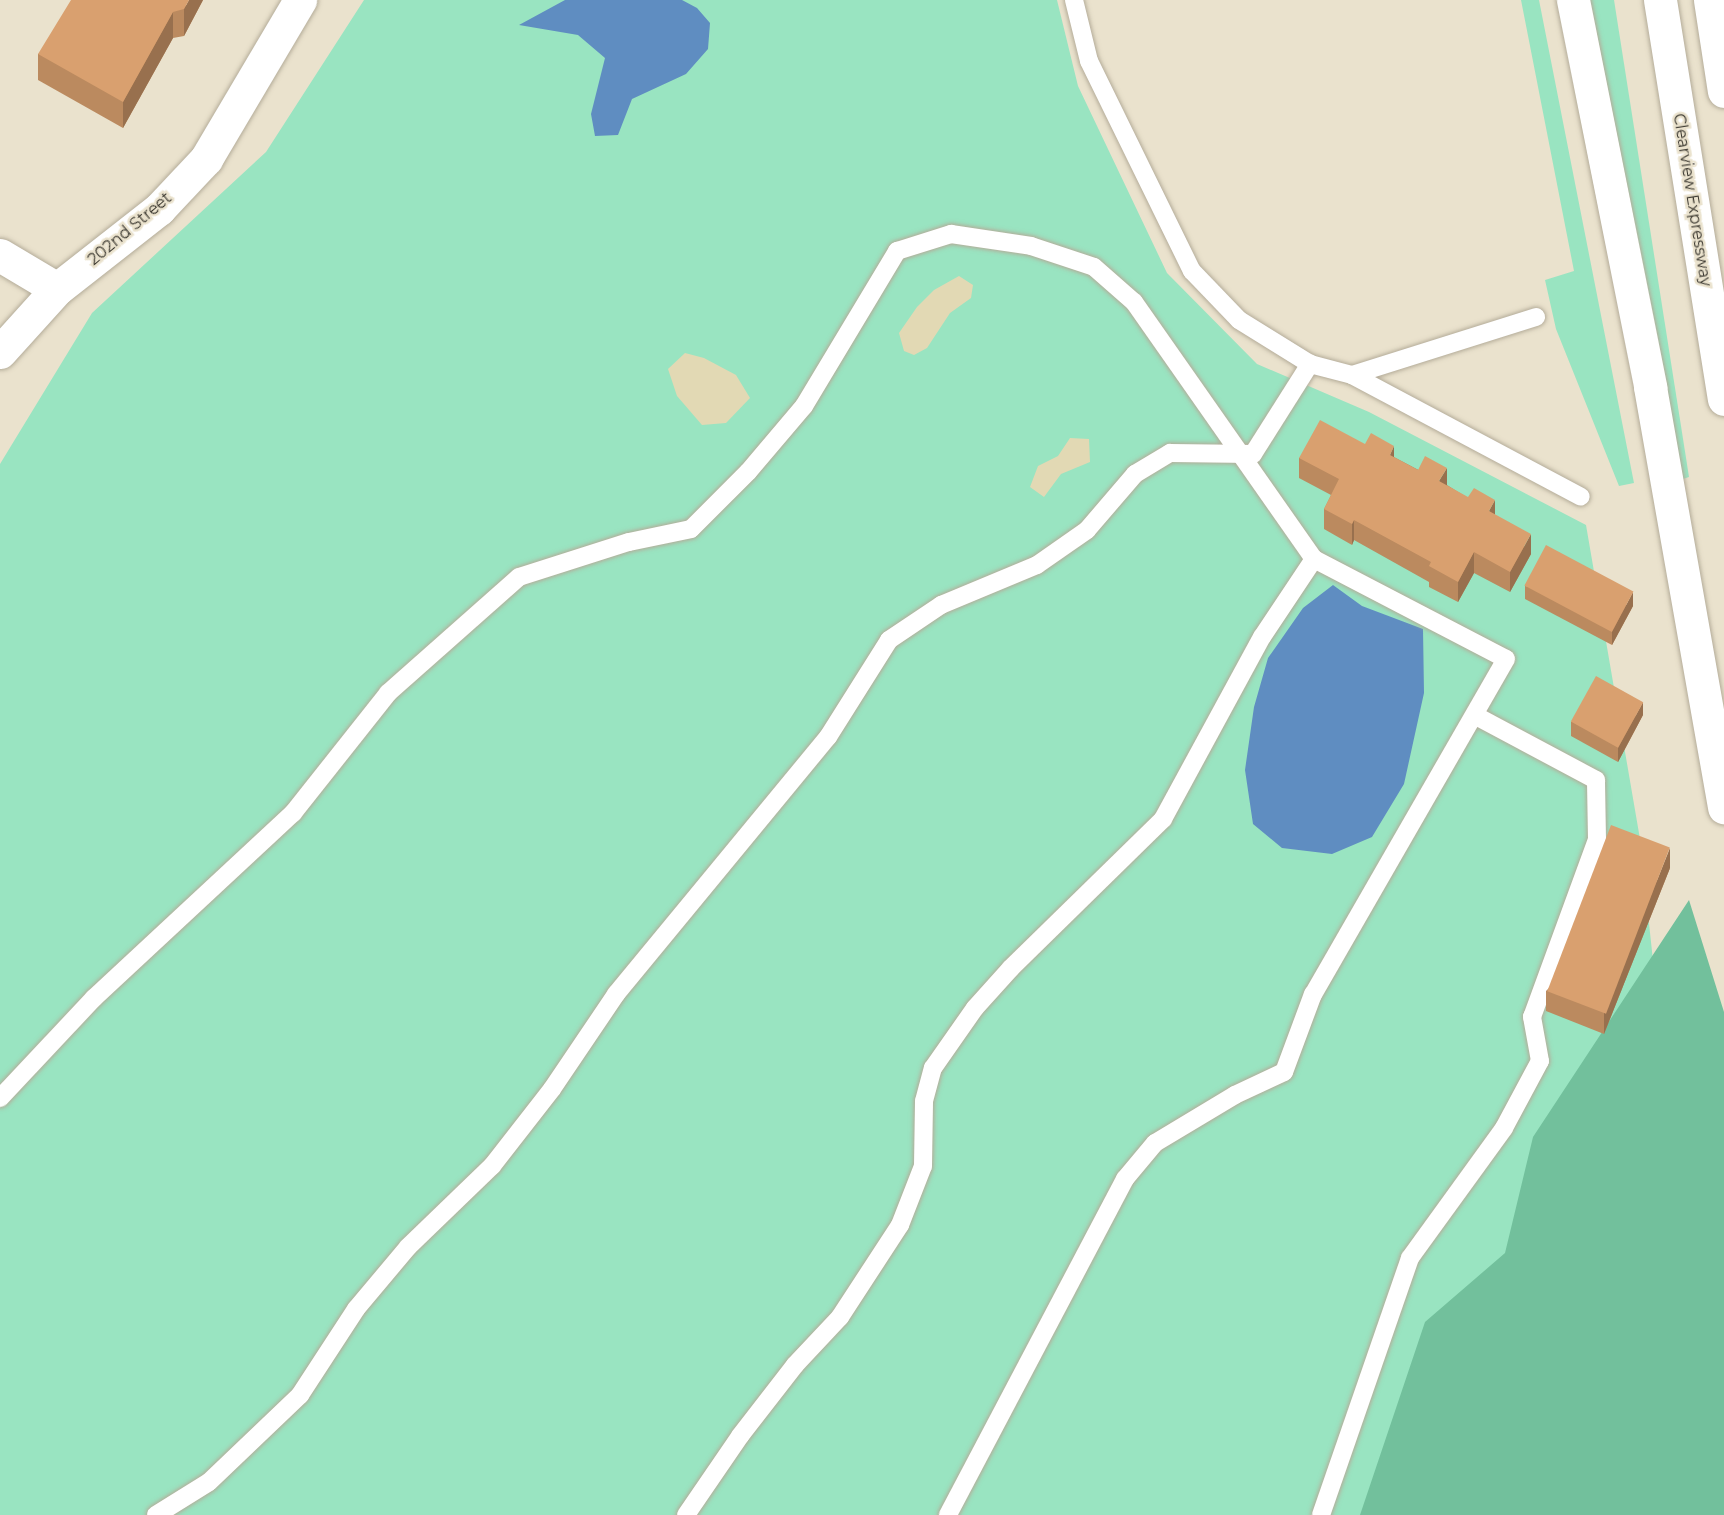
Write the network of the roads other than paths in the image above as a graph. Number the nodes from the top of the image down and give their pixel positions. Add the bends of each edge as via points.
1 (300, 0) edge
2 (1074, 0) edge
3 (1573, 0) edge
4 (1660, 0) edge
5 (1710, 0) edge
6 (1724, 91) edge
7 (0, 255) edge
8 (57, 289) junction
9 (1536, 317) dead end
10 (0, 352) edge
11 (1310, 364) junction
12 (1352, 375) junction
13 (1724, 399) edge
14 (1236, 454) junction
15 (1581, 496) dead end
16 (1314, 559) junction
17 (1476, 716) junction
18 (1724, 808) edge
19 (0, 1098) edge
20 (156, 1515) edge
21 (686, 1515) edge
22 (948, 1515) edge
23 (1321, 1515) edge

1 - 8 main road, 202nd Street via 206,159 159,209
2 - 11 lane via 1089,62 1192,272 1239,320
3 - 18 main road via 1650,387
4 - 13 main road, Clearview Expressway
5 - 6 main road
7 - 8 main road
8 - 10 main road, 202nd Street
9 - 12 lane
11 - 12 lane
11 - 14 lane via 1253,454
12 - 15 lane
14 - 16 lane
14 - 19 lane via 1134,302 1094,267 1031,246 951,234 897,251 804,406 748,472 691,529 629,542 519,577 388,693 293,813 94,998
14 - 20 lane via 1170,453 1135,474 1087,530 1037,565 941,605 889,640 828,737 616,994 552,1089 492,1166 408,1246 356,1309 300,1395 208,1482
16 - 17 lane via 1506,659
16 - 21 lane via 1262,637 1163,819 1011,968 975,1008 933,1068 924,1101 922,1166 900,1225 840,1317 795,1365
17 - 22 lane via 1313,994 1284,1072 1235,1095 1155,1143 1125,1179
17 - 23 lane via 1596,780 1597,839 1532,1017 1540,1061 1504,1128 1410,1258

